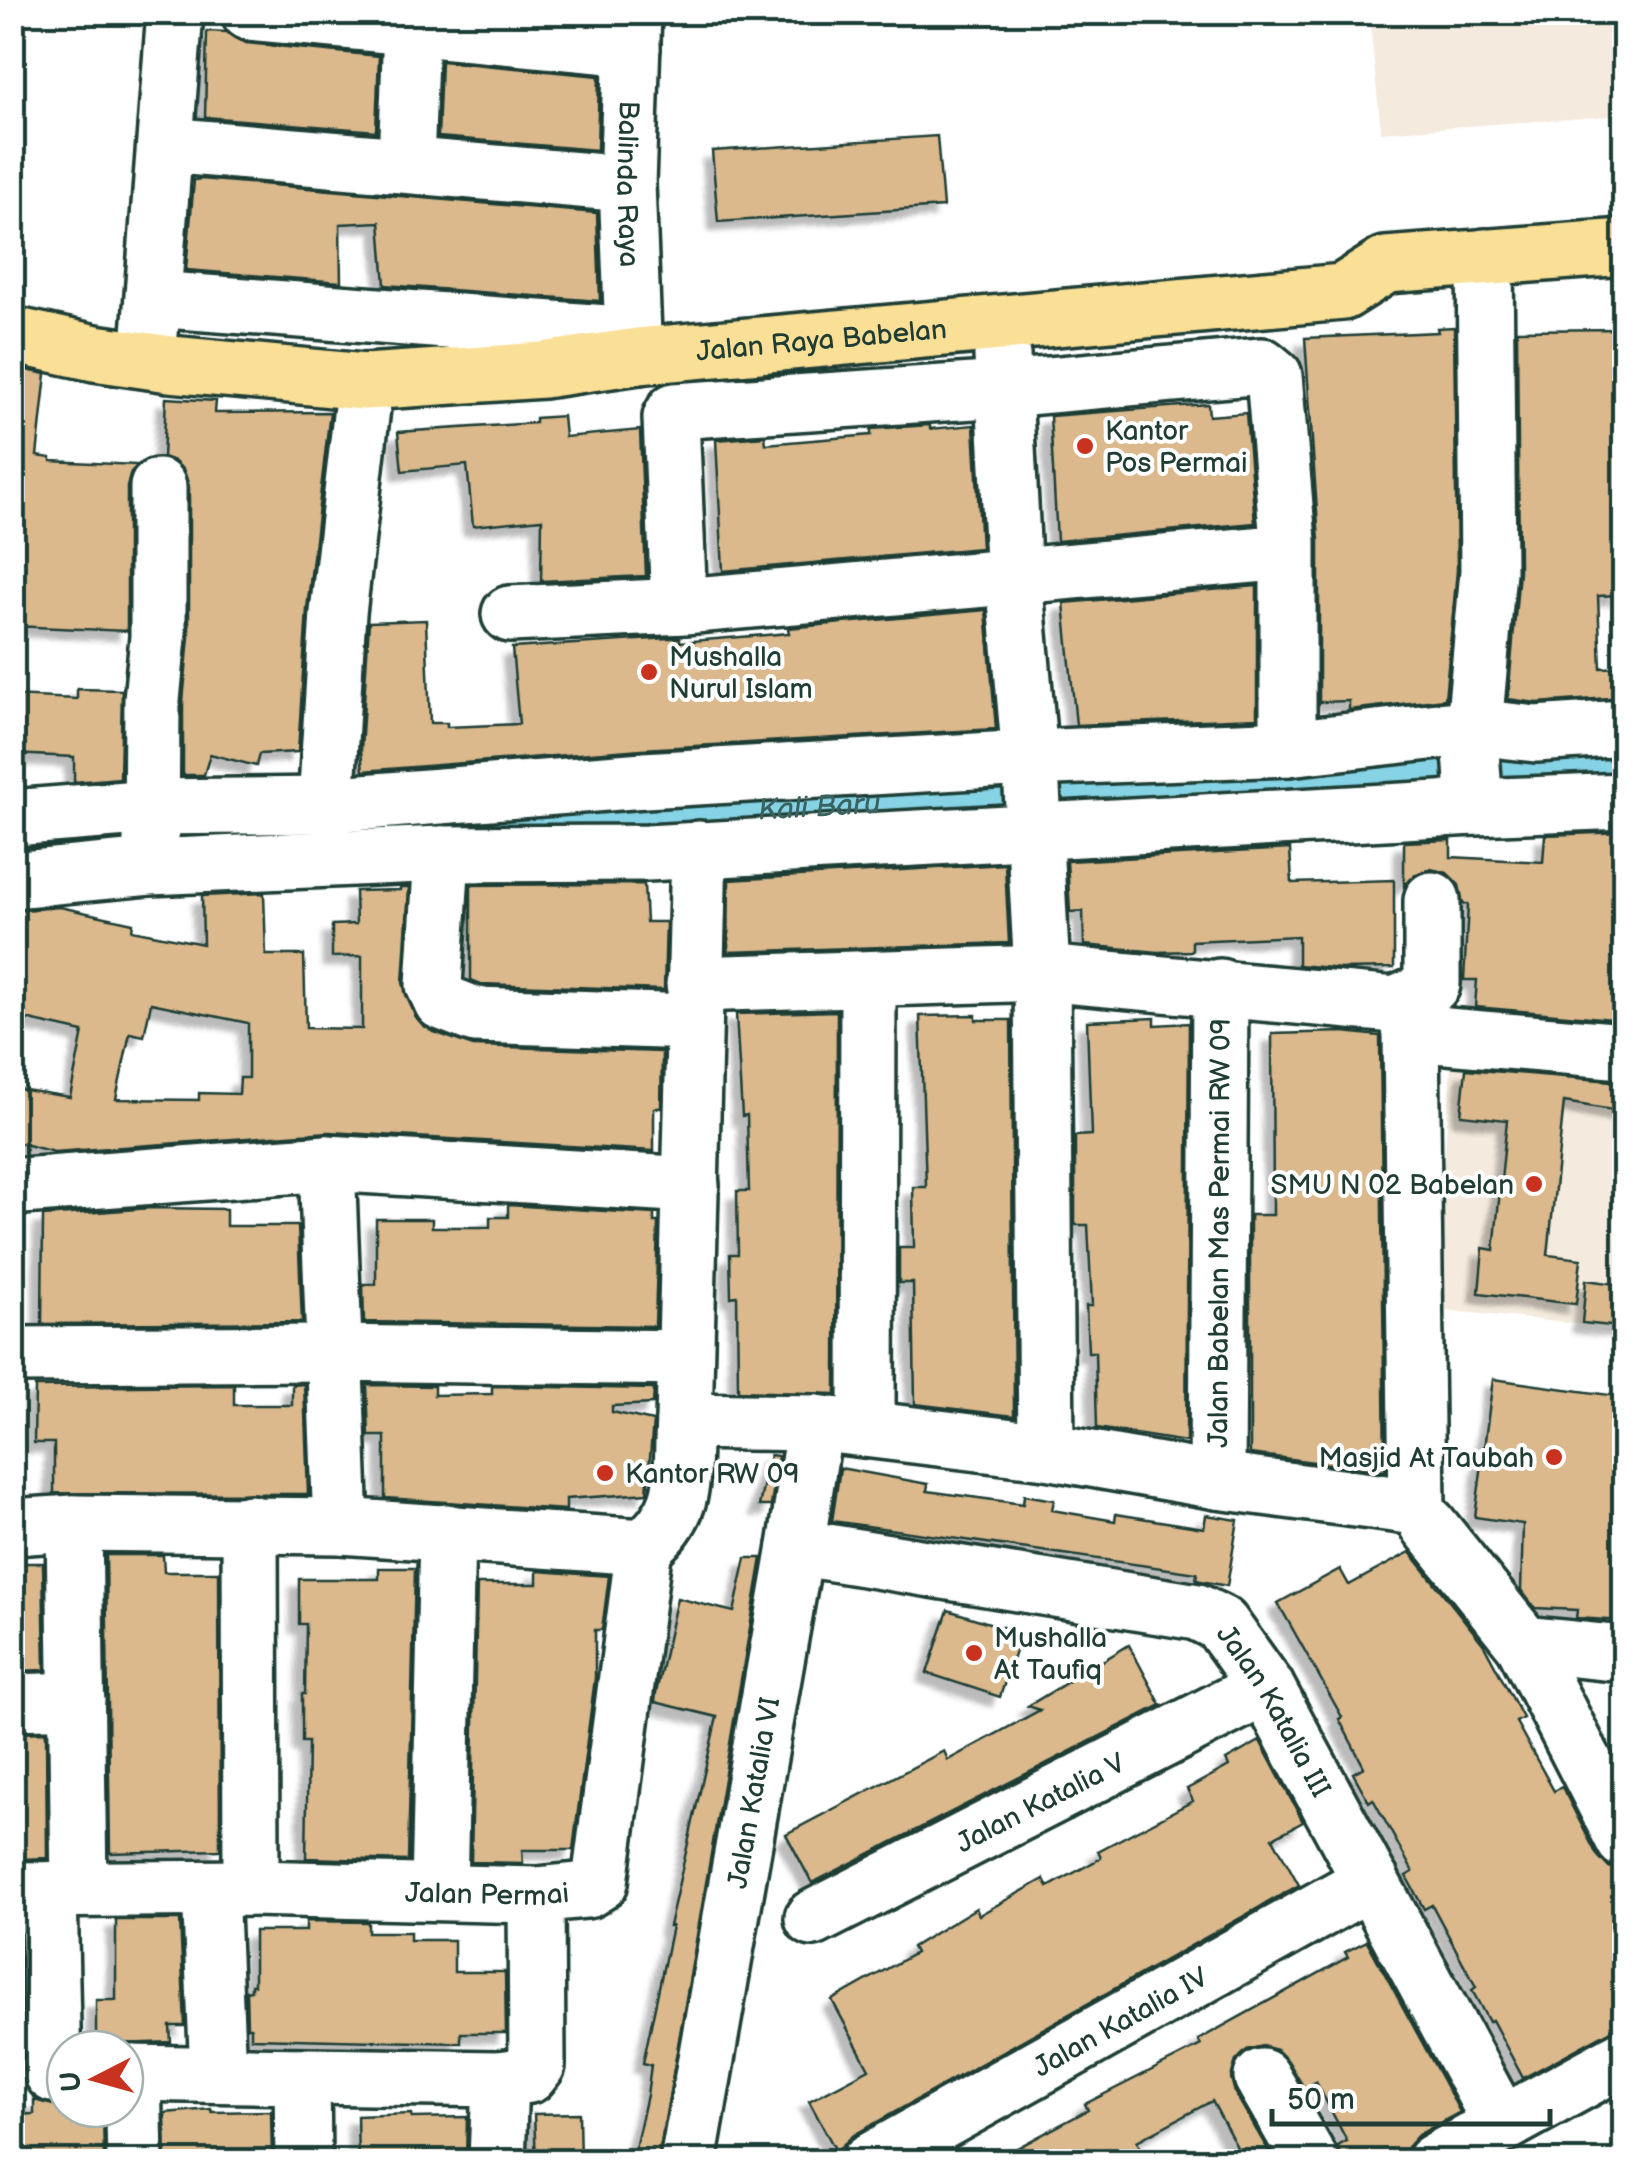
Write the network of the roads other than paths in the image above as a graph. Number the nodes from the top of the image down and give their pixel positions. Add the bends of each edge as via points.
1 (175, 12) edge
2 (249, 12) edge
3 (319, 16) edge
4 (411, 28) junction
5 (632, 30) edge
6 (165, 144) junction
7 (406, 164) junction
8 (627, 184) junction
9 (1624, 247) edge
10 (1486, 257) junction
11 (153, 298) junction
12 (1000, 322) junction
13 (12, 335) edge
14 (636, 345) junction
15 (147, 360) junction
16 (365, 382) junction
17 (1004, 389) junction
18 (158, 487) dead end
19 (1286, 552) junction
20 (1014, 578) junction
21 (679, 606) junction
22 (510, 614) dead end
23 (1624, 728) edge
24 (1472, 733) junction
25 (1288, 748) junction
26 (1033, 795) junction
27 (1474, 801) junction
28 (1624, 801) edge
29 (326, 805) junction
30 (12, 818) edge
31 (656, 824) junction
32 (151, 839) junction
33 (442, 854) junction
34 (12, 880) edge
35 (1432, 900) dead end
36 (1042, 973) junction
37 (868, 980) junction
38 (1220, 987) junction
39 (694, 1003) junction
40 (1403, 1019) junction
41 (1624, 1051) edge
42 (327, 1163) junction
43 (691, 1184) junction
44 (12, 1190) edge
45 (334, 1353) junction
46 (12, 1355) edge
47 (686, 1358) junction
48 (684, 1422) junction
49 (841, 1426) junction
50 (1046, 1451) junction
51 (1217, 1480) junction
52 (14, 1514) edge
53 (74, 1523) junction
54 (250, 1523) junction
55 (1428, 1524) dead end
56 (341, 1526) junction
57 (447, 1532) junction
58 (796, 1547) junction
59 (644, 1548) junction
60 (1524, 1644) junction
61 (1624, 1654) edge
62 (1266, 1687) junction
63 (77, 1700) junction
64 (12, 1702) edge
65 (1605, 1757) edge
66 (1624, 1840) edge
67 (1371, 1881) junction
68 (230, 1888) junction
69 (47, 1890) edge
70 (439, 1892) junction
71 (536, 1895) junction
72 (813, 1918) dead end
73 (1624, 2058) edge
74 (44, 2073) edge
75 (145, 2073) edge
76 (218, 2074) junction
77 (302, 2076) junction
78 (1262, 2077) dead end
79 (500, 2079) junction
80 (1502, 2124) junction
81 (133, 2129) edge
82 (135, 2162) edge
83 (302, 2162) edge
84 (498, 2162) edge
85 (688, 2162) edge
86 (869, 2162) edge
87 (1311, 2162) edge
88 (1434, 2162) edge

1 - 6 street
2 - 3 street
3 - 4 street
4 - 5 street
4 - 7 street
5 - 8 street, Balinda Raya
6 - 7 street
6 - 11 street
7 - 8 street
8 - 14 street, Balinda Raya
9 - 10 main road, Jalan Raya Babelan
10 - 12 main road, Jalan Raya Babelan via 1386,265 1343,292
10 - 24 street via 1488,571
11 - 14 street
11 - 15 street
12 - 14 main road, Jalan Raya Babelan
12 - 17 street
13 - 15 main road, Jalan Raya Babelan
14 - 16 main road, Jalan Raya Babelan via 543,370
15 - 16 main road, Jalan Raya Babelan
16 - 29 street via 338,613
17 - 19 street via 1267,368 1274,376
17 - 20 street
17 - 21 street via 675,411
18 - 32 street
19 - 20 street
19 - 25 street
20 - 21 street
20 - 26 street
21 - 22 street
23 - 24 street
24 - 25 street
24 - 27 street
25 - 26 street
26 - 27 street
26 - 31 street
26 - 31 street
26 - 36 street
27 - 28 street
29 - 31 street
29 - 32 street
30 - 32 street
31 - 33 street
31 - 39 street
32 - 33 street
32 - 34 street
33 - 39 street, Jalan Babelan Mas Permai RW 09 via 434,985 442,1002 475,1016
35 - 40 street via 1432,984
36 - 37 street, Jalan Babelan Mas Permai RW 09
36 - 38 street, Jalan Babelan Mas Permai RW 09
36 - 50 street
37 - 39 street, Jalan Babelan Mas Permai RW 09
37 - 49 street
38 - 40 street, Jalan Babelan Mas Permai RW 09
38 - 51 street, Jalan Babelan Mas Permai RW 09
39 - 43 street
40 - 41 street
40 - 51 street, Jalan Babelan Mas Permai RW 09 via 1417,1507
42 - 43 street
42 - 44 street
42 - 45 street
43 - 47 street
45 - 46 street
45 - 47 street
45 - 56 street
47 - 48 street
48 - 49 street, Jalan Babelan Mas Permai RW 09
48 - 59 street via 678,1507
49 - 50 street, Jalan Babelan Mas Permai RW 09
49 - 58 street, Jalan Katalia VI
50 - 51 street, Jalan Babelan Mas Permai RW 09
52 - 53 street
53 - 54 street
53 - 63 street
54 - 56 street
54 - 68 street
55 - 60 street
56 - 57 street
57 - 59 street
57 - 70 street
58 - 62 street, Jalan Katalia III via 1196,1612 1221,1624
58 - 85 street, Jalan Katalia VI
59 - 71 street, Jalan Permai via 602,1878 587,1890
60 - 61 street
60 - 65 street
62 - 67 street, Jalan Katalia III
62 - 72 street, Jalan Katalia V
63 - 64 street
63 - 69 street
65 - 66 street
67 - 80 street, Jalan Katalia III
67 - 86 street, Jalan Katalia IV
68 - 69 street, Jalan Permai
68 - 70 street, Jalan Permai
68 - 76 street
69 - 74 street
70 - 71 street, Jalan Permai
71 - 79 street via 537,2065 525,2077
73 - 80 street
75 - 76 street
76 - 77 street
77 - 79 street
77 - 83 street
78 - 87 street
79 - 84 street
80 - 88 street
81 - 82 street

